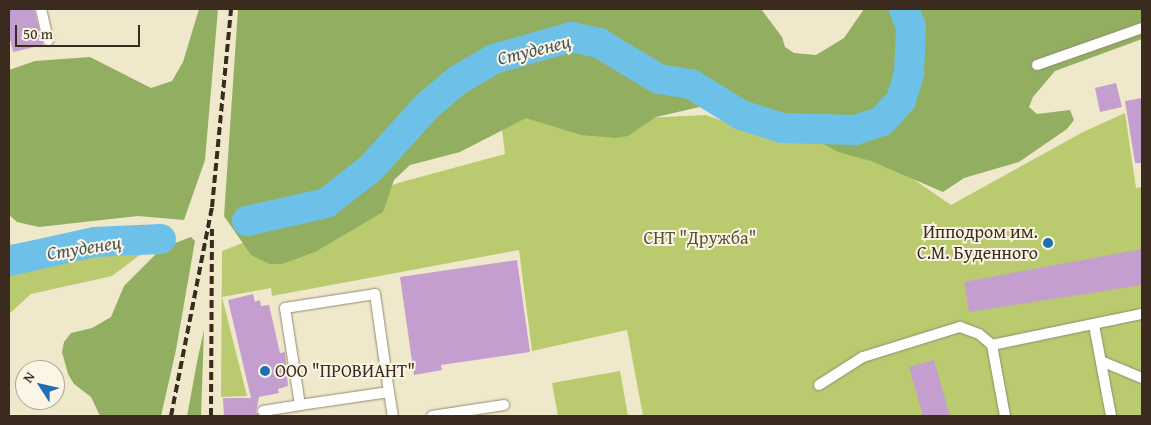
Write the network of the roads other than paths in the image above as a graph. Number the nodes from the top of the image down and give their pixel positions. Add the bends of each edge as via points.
1 (41, 9) edge
2 (1142, 28) edge
3 (48, 40) dead end
4 (1037, 65) dead end
5 (1142, 314) edge
6 (1094, 325) junction
7 (992, 346) junction
8 (1101, 361) junction
9 (1142, 378) edge
10 (819, 385) dead end
11 (390, 392) junction
12 (504, 405) dead end
13 (300, 406) junction
14 (264, 411) dead end
15 (393, 416) edge
16 (432, 416) edge
17 (1005, 416) edge
18 (1110, 416) edge

1 - 3 lane
2 - 4 lane
5 - 6 lane
6 - 7 lane
6 - 8 lane
7 - 10 lane via 979,334 960,327 863,357
7 - 17 lane
8 - 9 lane
8 - 18 lane
11 - 13 lane
11 - 13 lane via 375,294 348,298 285,308
11 - 15 lane
12 - 16 lane
13 - 14 lane

